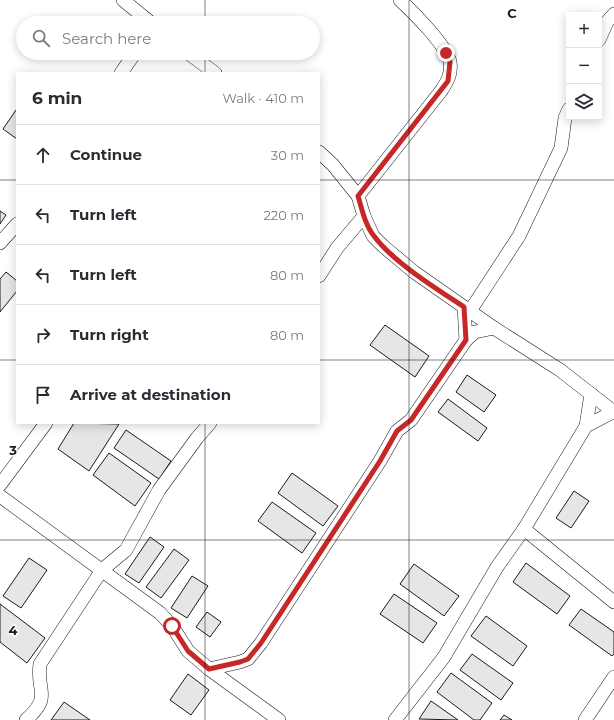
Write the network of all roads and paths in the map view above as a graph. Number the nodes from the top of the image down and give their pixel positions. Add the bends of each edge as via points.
1 (123, 0) edge
2 (400, 0) edge
3 (614, 14) edge
4 (142, 16) edge
5 (602, 33) edge
6 (130, 60) edge
7 (197, 60) edge
8 (122, 72) edge
9 (214, 72) edge
10 (566, 118) edge
11 (320, 153) edge
12 (358, 196) junction
13 (364, 216) junction
14 (16, 225) edge
15 (0, 243) edge
16 (320, 274) edge
17 (467, 309) junction
18 (494, 328) junction
19 (466, 340) junction
20 (590, 394) junction
21 (614, 412) edge
22 (45, 424) edge
23 (209, 424) edge
24 (586, 426) junction
25 (0, 485) edge
26 (0, 496) edge
27 (524, 529) junction
28 (102, 570) junction
29 (614, 602) edge
30 (209, 669) junction
31 (614, 677) edge
32 (26, 720) edge
33 (279, 720) edge
34 (395, 720) edge
35 (585, 720) edge

1 - 4 street
2 - 12 street via 416,14 446,53 450,62 450,72 448,81 441,91
3 - 5 street
6 - 8 street
7 - 9 street
10 - 17 street via 561,148 519,236
11 - 12 street
12 - 13 street
13 - 16 street via 337,248
13 - 17 street via 373,236 384,246 414,272
14 - 15 street
17 - 18 street
17 - 19 street
18 - 19 street via 475,332
18 - 20 street via 560,370
19 - 30 street via 411,420 397,431 261,643 244,661
20 - 21 street
20 - 24 street
21 - 24 street
22 - 25 street
23 - 28 street via 159,490 126,550
24 - 27 street
26 - 28 street
27 - 29 street
27 - 34 street via 497,567 444,657
28 - 30 street via 160,612 188,651
28 - 32 street via 40,664 38,677 42,699
30 - 33 street
31 - 35 street

